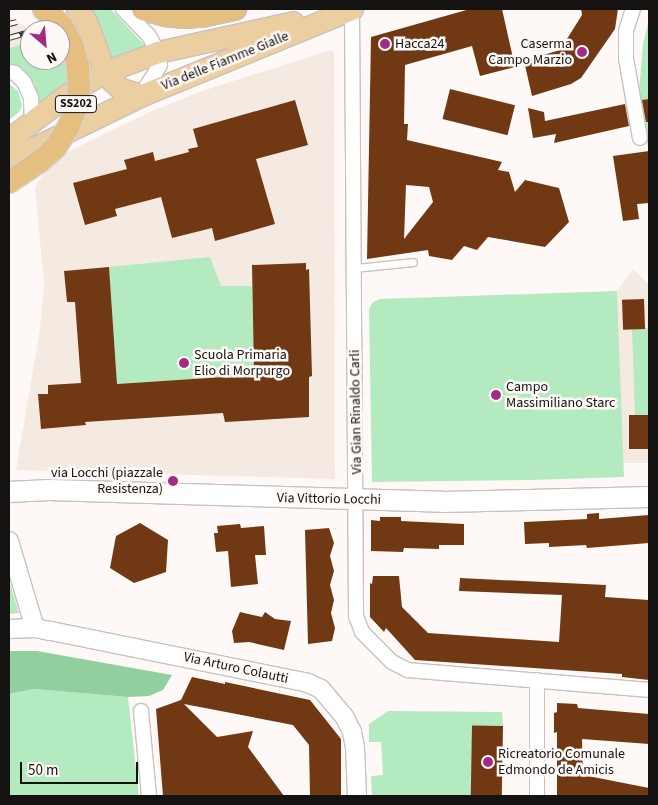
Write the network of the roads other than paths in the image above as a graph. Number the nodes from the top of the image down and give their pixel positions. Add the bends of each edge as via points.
1 (44, 9) edge
2 (77, 9) edge
3 (123, 9) edge
4 (235, 9) edge
5 (352, 9) edge
6 (633, 9) edge
7 (142, 17) edge
8 (192, 44) junction
9 (158, 52) junction
10 (9, 72) edge
11 (105, 72) junction
12 (142, 95) junction
13 (32, 121) junction
14 (9, 138) edge
15 (640, 138) dead end
16 (9, 160) edge
17 (9, 171) edge
18 (9, 180) edge
19 (413, 262) dead end
20 (354, 268) junction
21 (9, 492) edge
22 (649, 497) edge
23 (357, 499) junction
24 (9, 541) edge
25 (12, 562) edge
26 (35, 628) junction
27 (9, 629) edge
28 (537, 680) junction
29 (649, 690) edge
30 (141, 711) dead end
31 (149, 796) edge
32 (357, 796) edge
33 (537, 796) edge

1 - 18 highway, SS202, bridge via 62,26 72,47 78,66 76,108 55,148
2 - 11 main road, SS202 via 86,21
3 - 7 street
4 - 7 highway via 206,15
5 - 8 main road, Via delle Fiamme Gialle
5 - 12 main road, Via delle Fiamme Gialle
5 - 20 street, Via Gian Rinaldo Carli
6 - 15 street via 626,31 626,58
7 - 8 street via 163,38
7 - 9 street
8 - 9 main road, Via delle Fiamme Gialle
9 - 11 main road, Via delle Fiamme Gialle
9 - 12 street, Via delle Fiamme Gialle via 160,65
10 - 13 street via 24,82 31,98
11 - 12 main road, SS202 via 121,89
11 - 13 main road, Via delle Fiamme Gialle via 72,91
12 - 16 main road
13 - 14 main road, Via delle Fiamme Gialle
17 - 18 street
19 - 20 lane
20 - 23 street, Via Gian Rinaldo Carli
21 - 23 main road, Via Vittorio Locchi via 50,490
22 - 23 main road, Via Vittorio Locchi via 495,502
23 - 28 street, Via Gian Rinaldo Carli via 356,616 362,632 376,647 392,662 408,670
24 - 25 street
25 - 26 street
26 - 27 street, Via Arturo Colautti
26 - 32 street, Via Arturo Colautti via 299,681 321,689 344,716 352,732
28 - 29 street, Via Gian Rinaldo Carli
28 - 33 street
30 - 31 street

